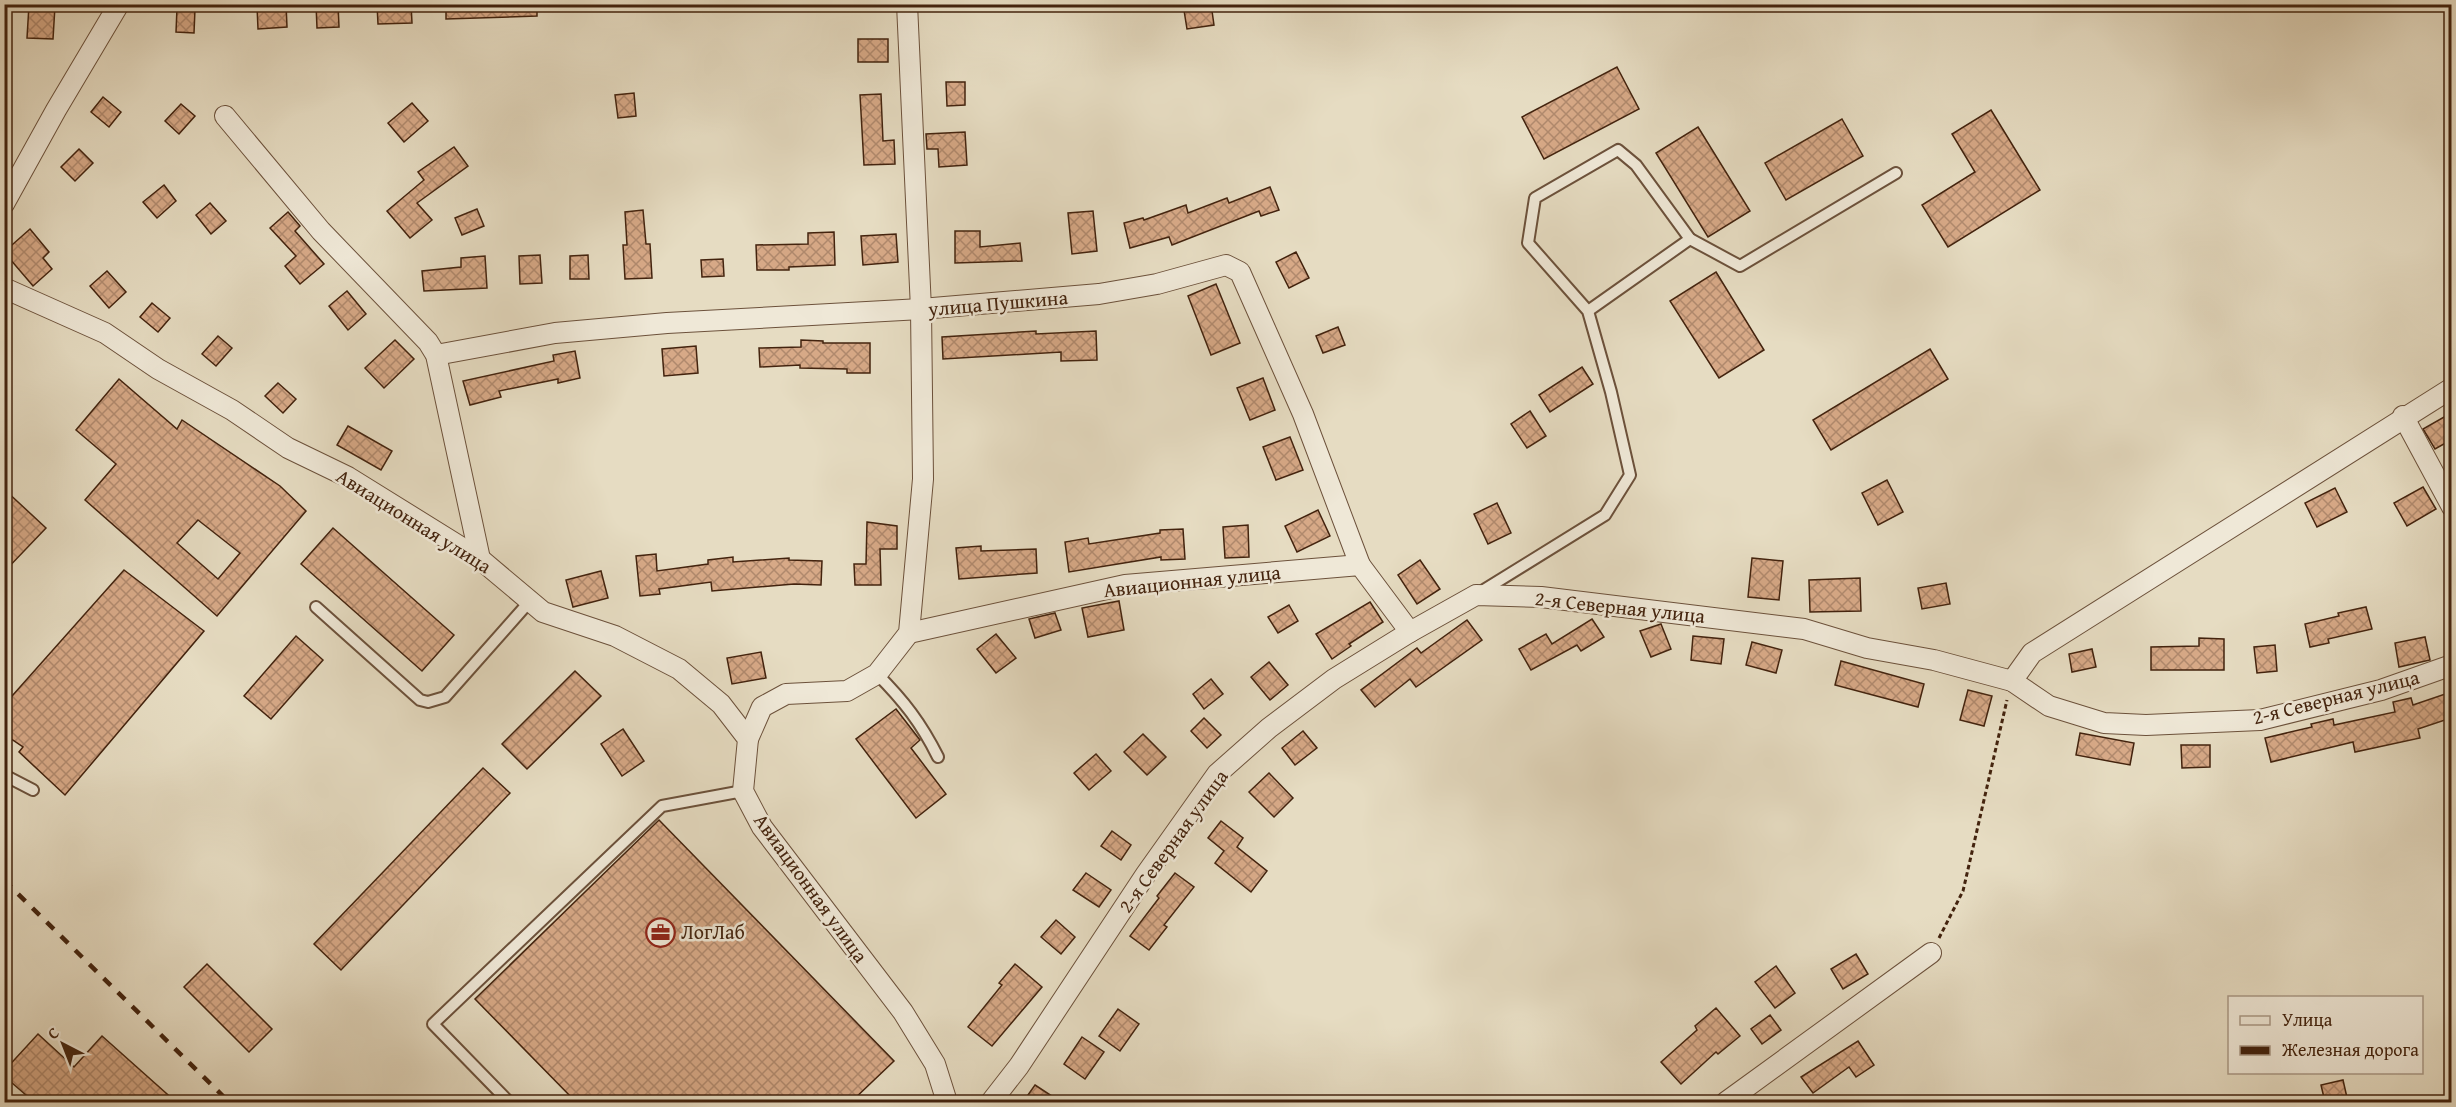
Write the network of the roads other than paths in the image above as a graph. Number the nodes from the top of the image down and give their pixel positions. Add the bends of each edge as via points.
1 (118, 4) edge
2 (907, 4) edge
3 (225, 116) dead end
4 (1896, 173) dead end
5 (4, 204) edge
6 (1690, 239) junction
7 (4, 288) edge
8 (921, 309) junction
9 (1588, 311) junction
10 (436, 355) junction
11 (2451, 388) edge
12 (2403, 416) junction
13 (2451, 507) edge
14 (480, 559) junction
15 (1360, 565) junction
16 (1476, 595) junction
17 (530, 601) junction
18 (316, 607) dead end
19 (1410, 632) junction
20 (909, 633) junction
21 (2451, 665) edge
22 (877, 674) junction
23 (2012, 681) junction
24 (748, 739) junction
25 (938, 758) dead end
26 (4, 775) edge
27 (33, 790) dead end
28 (743, 791) junction
29 (1931, 953) road end
30 (508, 1102) edge
31 (947, 1102) edge
32 (991, 1102) edge
33 (1726, 1102) edge

1 - 5 street
2 - 8 street
3 - 10 street via 321,231
4 - 6 lane via 1740,266
6 - 9 lane
6 - 9 lane via 1636,165 1618,150 1535,198 1528,243
7 - 14 street, Авиационная улица via 105,333 288,448 348,477
8 - 10 street, улица Пушкина via 555,333
8 - 15 street, улица Пушкина via 1099,294 1226,266 1240,272 1302,414
8 - 20 street via 923,479
9 - 16 lane via 1630,475 1605,515
10 - 14 street
11 - 12 street
12 - 13 street
12 - 23 street via 2032,653
14 - 17 street, Авиационная улица
15 - 19 street
15 - 20 street, Авиационная улица via 1125,585
16 - 19 street, 2-я Северная улица
16 - 23 street, 2-я Северная улица via 1541,597 1804,629
17 - 18 lane via 445,698 428,702 420,700
17 - 24 street, Авиационная улица via 543,612 615,636 679,669 721,704
19 - 32 street, 2-я Северная улица via 1334,679 1217,774
20 - 22 street
21 - 23 street, 2-я Северная улица via 2381,690 2260,720 2146,725 2104,723 2049,706
22 - 24 street via 847,691 786,694 762,707
22 - 25 lane via 922,725
24 - 28 street
26 - 27 lane
28 - 30 lane via 662,806 433,1024
28 - 31 street, Авиационная улица via 762,827 903,1012 935,1064
29 - 33 street

